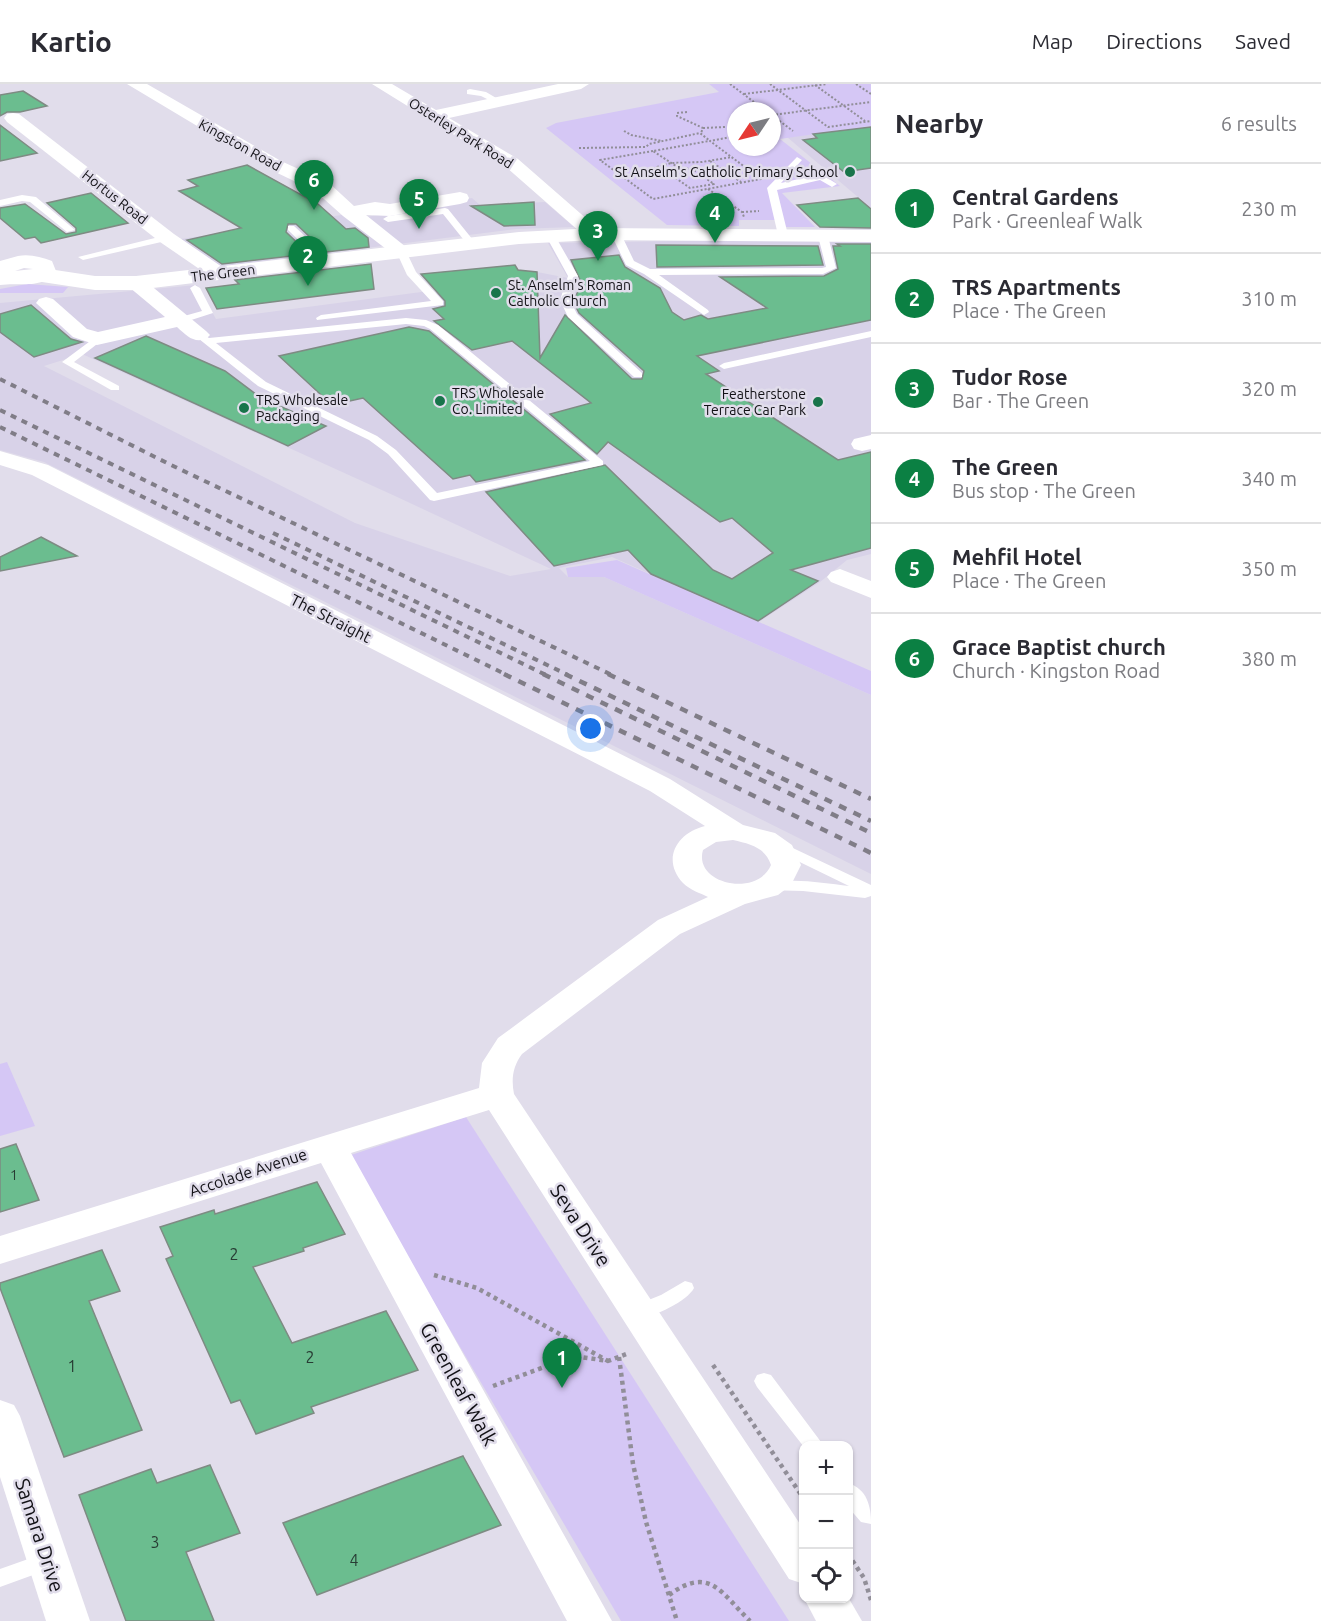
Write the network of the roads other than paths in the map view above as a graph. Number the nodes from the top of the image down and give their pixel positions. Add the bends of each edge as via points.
1 (135, 84) edge
2 (380, 84) edge
3 (581, 84) edge
4 (470, 92) dead end
5 (499, 102) junction
6 (435, 116) junction
7 (13, 118) dead end
8 (797, 160) dead end
9 (832, 184) dead end
10 (772, 188) junction
11 (460, 198) dead end
12 (0, 203) edge
13 (350, 212) junction
14 (388, 219) dead end
15 (291, 228) dead end
16 (70, 230) dead end
17 (594, 234) junction
18 (616, 234) junction
19 (783, 235) junction
20 (551, 236) junction
21 (823, 236) junction
22 (871, 236) edge
23 (167, 238) junction
24 (470, 242) junction
25 (401, 251) junction
26 (83, 257) dead end
27 (325, 260) junction
28 (2, 266) edge
29 (648, 272) junction
30 (218, 273) junction
31 (136, 283) junction
32 (195, 288) dead end
33 (45, 303) dead end
34 (704, 312) dead end
35 (321, 318) dead end
36 (181, 320) junction
37 (871, 334) edge
38 (203, 338) junction
39 (97, 339) junction
40 (724, 366) dead end
41 (638, 375) dead end
42 (115, 388) dead end
43 (0, 458) edge
44 (871, 570) edge
45 (871, 590) edge
46 (660, 785) junction
47 (733, 831) junction
48 (695, 841) junction
49 (773, 843) junction
50 (694, 878) junction
51 (771, 887) junction
52 (871, 892) edge
53 (740, 894) junction
54 (669, 927) junction
55 (496, 1095) junction
56 (329, 1146) junction
57 (0, 1250) edge
58 (685, 1288) dead end
59 (638, 1312) junction
60 (764, 1381) dead end
61 (0, 1416) edge
62 (810, 1441) edge
63 (852, 1495) edge
64 (871, 1515) edge
65 (799, 1558) edge
66 (49, 1561) junction
67 (0, 1578) edge
68 (828, 1603) edge
69 (68, 1621) edge
70 (590, 1621) edge
71 (840, 1621) edge

1 - 13 street, Kingston Road via 275,165 322,187
2 - 6 street, Osterley Park Road
3 - 5 street
4 - 5 lane
5 - 6 street
6 - 17 street, Osterley Park Road via 512,163
7 - 23 street, Hortus Road
8 - 10 lane
9 - 10 lane via 821,177
10 - 19 lane
11 - 13 street via 390,210
12 - 16 lane via 33,199
13 - 25 street, Kingston Road
14 - 24 lane via 445,211
15 - 27 lane
17 - 18 street, The Green
17 - 20 street, The Green
18 - 19 street, The Green
18 - 29 lane via 630,263
19 - 21 street, The Green
20 - 24 street, The Green
20 - 41 lane via 573,276 565,300 572,315
21 - 22 street, The Green
21 - 29 lane via 831,268 823,272
23 - 26 lane
23 - 30 street, Hortus Road
24 - 25 street, The Green
25 - 27 street, The Green
25 - 35 lane via 411,273 440,303
27 - 30 street, The Green
28 - 31 street, The Green via 23,279 37,268 95,284
29 - 34 lane
30 - 31 street, The Green
31 - 36 street
32 - 36 lane via 208,313
33 - 39 street via 80,333
36 - 38 street
36 - 39 street
37 - 40 lane
38 - 38 lane via 262,384 373,438 434,496 599,463 426,323 406,321
39 - 42 lane via 67,362
43 - 46 street, The Straight via 40,470
44 - 45 street via 840,577
46 - 47 street, The Straight
46 - 48 street, The Straight via 683,816
47 - 48 street
47 - 49 street
48 - 50 street via 685,858
49 - 51 street via 782,851 786,869 782,879
49 - 52 lane
50 - 53 street via 723,892
50 - 54 street via 688,900
51 - 52 lane
51 - 53 street
53 - 54 street
54 - 55 street via 510,1046 494,1073
55 - 56 street, Accolade Avenue
55 - 59 street, Seva Drive
56 - 57 street, Accolade Avenue via 111,1203
56 - 70 street, Greenleaf Walk
58 - 59 lane
59 - 65 street, Seva Drive
60 - 62 lane
61 - 66 street, Samara Drive
63 - 64 lane
66 - 67 lane
66 - 69 street, Samara Drive
68 - 71 street

